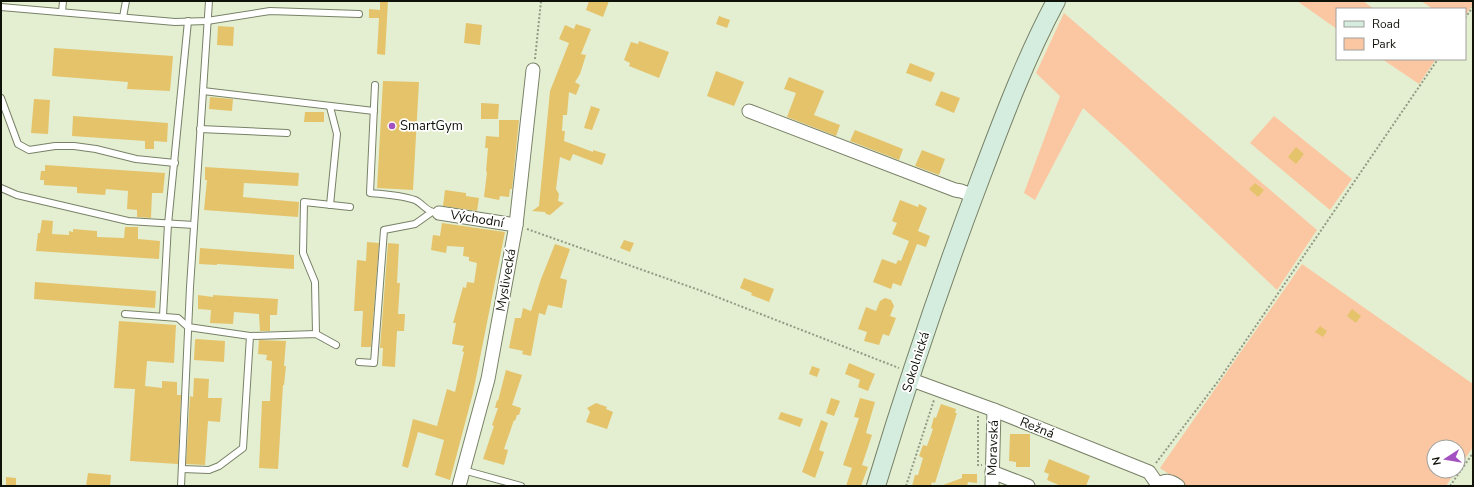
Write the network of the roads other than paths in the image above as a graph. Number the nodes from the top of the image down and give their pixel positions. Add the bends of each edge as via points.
1 (63, 1) edge
2 (126, 1) edge
3 (209, 1) edge
4 (1056, 1) edge
5 (1, 7) edge
6 (62, 12) junction
7 (358, 14) dead end
8 (123, 18) junction
9 (188, 21) junction
10 (207, 21) junction
11 (533, 70) road end
12 (375, 85) dead end
13 (203, 91) junction
14 (1, 98) edge
15 (330, 107) junction
16 (374, 111) junction
17 (749, 111) dead end
18 (200, 129) junction
19 (287, 133) dead end
20 (175, 163) junction
21 (1, 188) edge
22 (974, 196) junction
23 (330, 205) junction
24 (350, 207) dead end
25 (435, 213) junction
26 (168, 224) junction
27 (194, 225) junction
28 (516, 226) junction
29 (125, 314) dead end
30 (163, 316) junction
31 (188, 327) junction
32 (316, 334) junction
33 (250, 336) junction
34 (336, 346) dead end
35 (358, 362) dead end
36 (911, 376) junction
37 (994, 410) junction
38 (989, 468) junction
39 (182, 469) junction
40 (463, 470) junction
41 (1158, 485) edge
42 (181, 486) edge
43 (459, 486) edge
44 (520, 486) edge
45 (876, 486) edge
46 (992, 486) edge
47 (1028, 486) edge
48 (1178, 486) edge

1 - 6 lane
2 - 8 lane
3 - 10 lane
4 - 22 main road, Sokolnická via 1036,39
5 - 6 lane
6 - 8 lane
7 - 10 lane via 270,11
8 - 9 lane
9 - 10 lane
9 - 20 lane
10 - 13 lane
11 - 28 street, Myslivecká
12 - 16 lane
13 - 15 lane
13 - 18 lane
14 - 20 lane via 18,144 29,150 74,146 136,159
15 - 16 lane
15 - 23 lane via 337,134
16 - 25 lane via 370,193 416,200 427,210
17 - 22 street
18 - 19 lane
18 - 27 lane
20 - 26 lane
21 - 26 lane via 17,195 128,221
22 - 36 main road, Sokolnická
23 - 24 lane
23 - 32 lane via 304,202 303,253 315,282
25 - 28 street, Východní
25 - 35 lane via 415,224 384,230 374,363
26 - 27 lane
26 - 30 lane
27 - 31 lane
28 - 40 street, Myslivecká via 488,379
29 - 30 lane
30 - 31 lane via 178,318
31 - 33 lane
31 - 39 lane
32 - 33 lane
32 - 34 lane
33 - 39 lane via 243,448 219,466 209,470
36 - 37 street, Režná
36 - 45 main road, Sokolnická
37 - 38 street, Moravská
37 - 41 street, Režná via 1149,472
38 - 46 street, Moravská
38 - 47 street
39 - 42 lane
40 - 43 street, Myslivecká
40 - 44 lane
41 - 48 street via 1170,481

